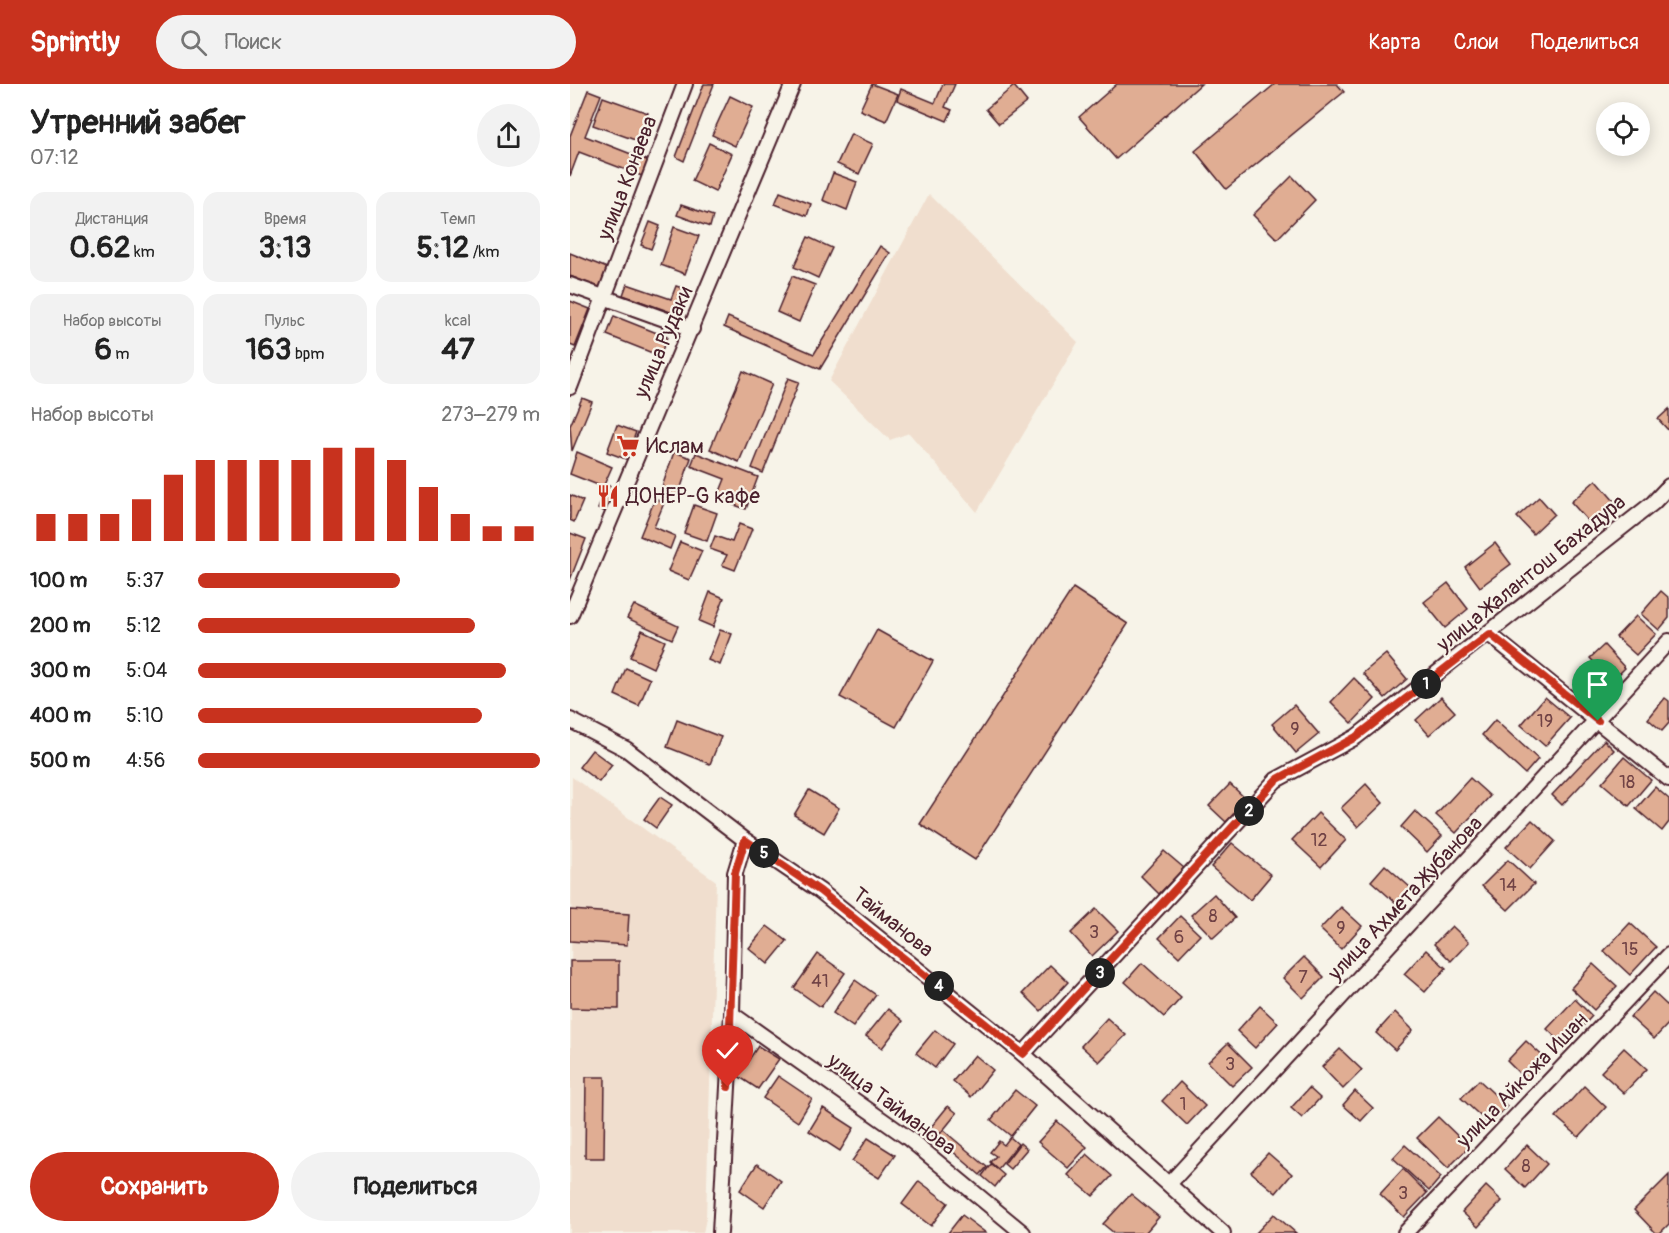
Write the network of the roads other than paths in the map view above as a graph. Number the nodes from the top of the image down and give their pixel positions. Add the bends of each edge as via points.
1 (685, 84) edge
2 (793, 84) edge
3 (570, 285) edge
4 (603, 297) junction
5 (692, 329) junction
6 (570, 387) edge
7 (1669, 486) edge
8 (570, 616) edge
9 (1490, 634) junction
10 (1669, 641) edge
11 (570, 720) edge
12 (1598, 721) junction
13 (1669, 779) edge
14 (745, 840) junction
15 (1669, 956) edge
16 (732, 1014) junction
17 (1023, 1054) junction
18 (1170, 1183) junction
19 (720, 1233) edge
20 (1023, 1233) edge
21 (1223, 1233) edge
22 (1405, 1233) edge

1 - 4 street, улица Конаева
2 - 5 street, улица Рудаки
3 - 4 street
4 - 5 street
4 - 6 street, улица Конаева
5 - 8 street, улица Рудаки
7 - 9 street, улица Жалантош Бахадура
9 - 12 street
9 - 17 street, улица Жалантош Бахадура via 1356,737 1276,780
10 - 12 street, улица Ахмета Жубанова
11 - 14 street, Тайманова via 626,749
12 - 13 street
12 - 18 street, улица Ахмета Жубанова
14 - 16 street via 735,873
14 - 17 street, Тайманова via 820,891
15 - 22 street, улица Айкожа Ишан
16 - 19 street
16 - 20 street, улица Тайманова via 908,1138
17 - 18 street, Тайманова
18 - 21 street, Тайманова

